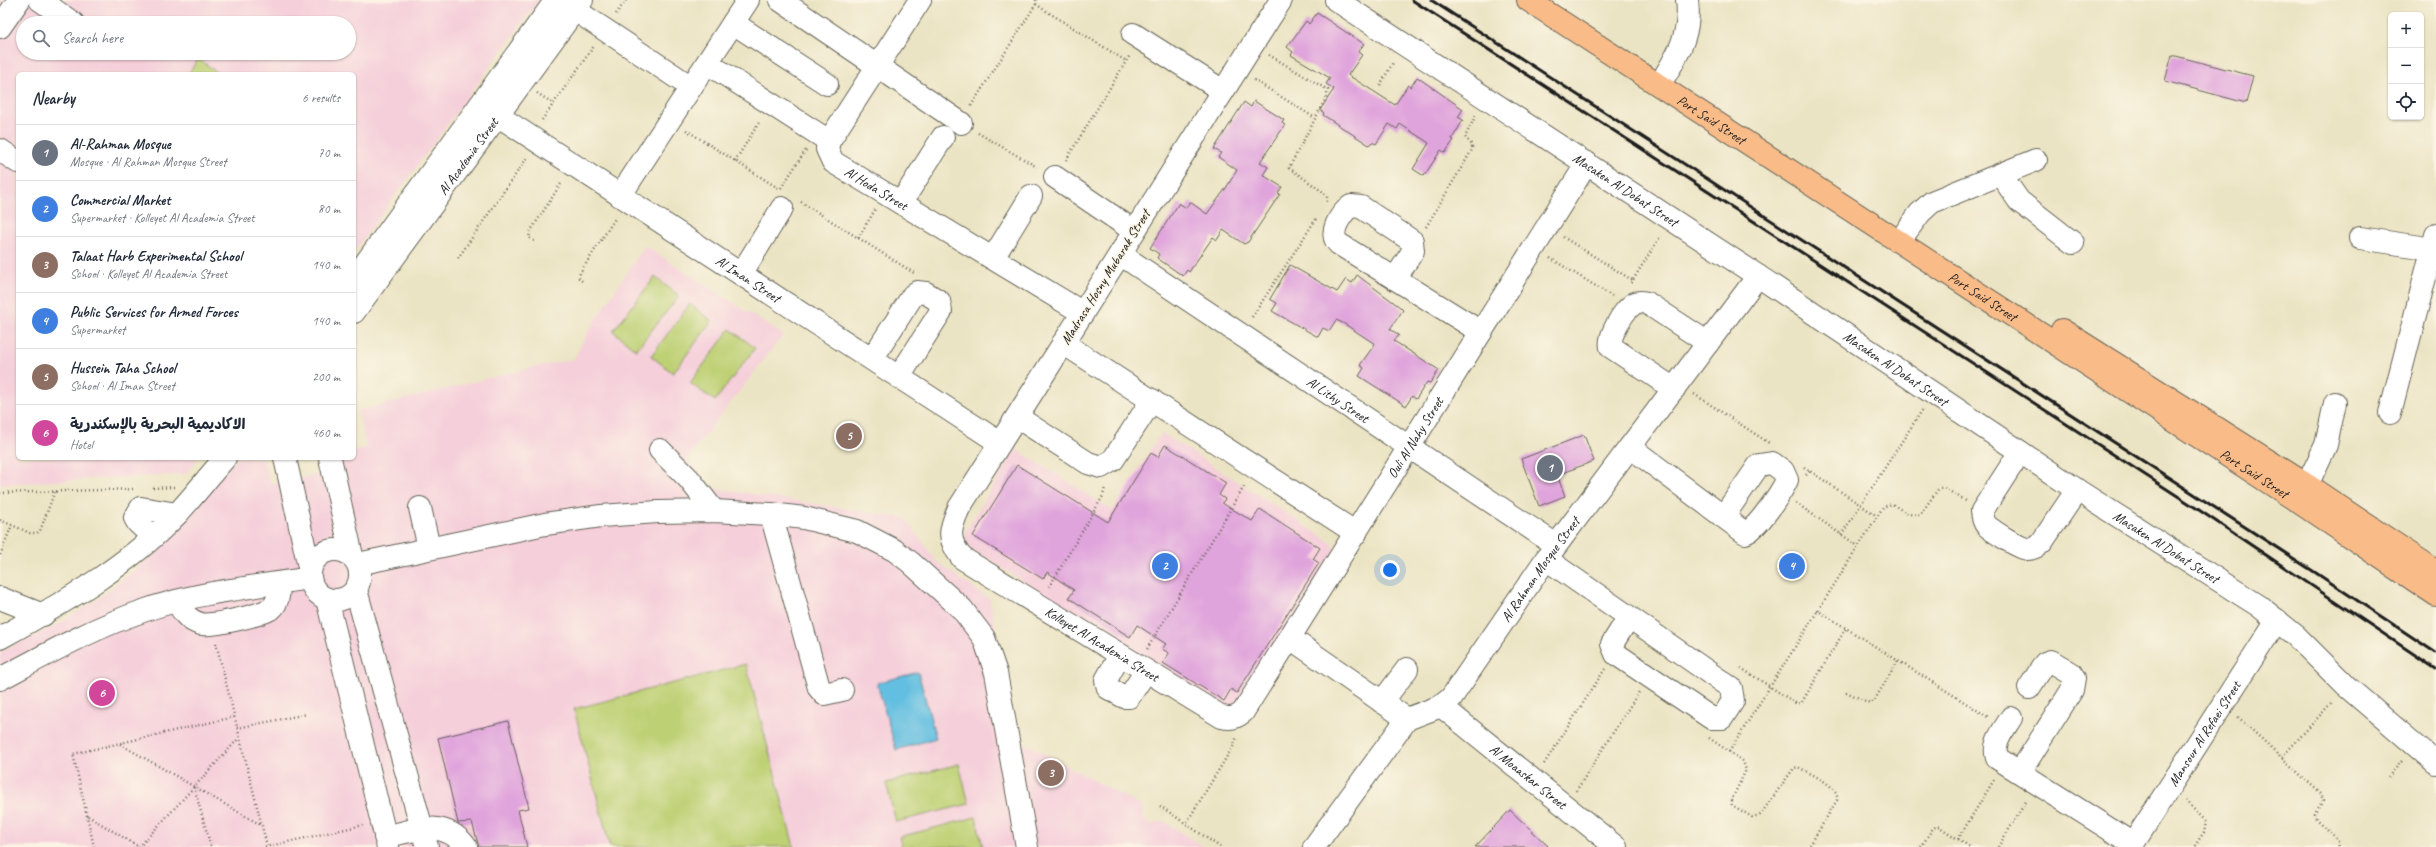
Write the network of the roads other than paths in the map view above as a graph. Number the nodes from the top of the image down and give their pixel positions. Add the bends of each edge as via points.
1 (40, 0) edge
2 (748, 0) edge
3 (780, 0) edge
4 (920, 0) edge
5 (1282, 0) edge
6 (1336, 0) edge
7 (1528, 0) edge
8 (1555, 0) edge
9 (1688, 0) edge
10 (568, 2) edge
11 (63, 16) edge
12 (733, 23) junction
13 (1136, 37) road end
14 (707, 63) junction
15 (877, 66) junction
16 (1666, 74) junction
17 (827, 84) dead end
18 (691, 87) junction
19 (1223, 91) junction
20 (497, 115) junction
21 (961, 123) road end
22 (943, 137) dead end
23 (829, 142) junction
24 (0, 150) edge
25 (2036, 160) dead end
26 (16, 161) edge
27 (1587, 163) junction
28 (2001, 174) junction
29 (1055, 177) road end
30 (1031, 196) dead end
31 (624, 198) junction
32 (893, 198) junction
33 (789, 200) road end
34 (409, 220) junction
35 (1134, 231) junction
36 (1902, 237) junction
37 (2360, 238) dead end
38 (2434, 242) edge
39 (2073, 243) dead end
40 (1120, 254) junction
41 (993, 258) junction
42 (741, 274) junction
43 (1758, 276) junction
44 (356, 277) edge
45 (1395, 279) junction
46 (356, 309) edge
47 (1082, 313) junction
48 (1481, 332) junction
49 (1063, 343) junction
50 (1708, 343) junction
51 (872, 359) junction
52 (899, 377) junction
53 (1674, 389) junction
54 (1152, 400) junction
55 (2335, 402) dead end
56 (2390, 413) dead end
57 (1017, 416) junction
58 (1000, 443) junction
59 (1409, 447) junction
60 (1630, 447) junction
61 (660, 450) dead end
62 (2020, 452) junction
63 (223, 460) edge
64 (285, 460) edge
65 (330, 460) edge
66 (2077, 490) junction
67 (2302, 493) junction
68 (420, 508) dead end
69 (714, 511) junction
70 (177, 514) junction
71 (771, 514) junction
72 (1723, 517) junction
73 (1356, 533) junction
74 (153, 537) junction
75 (429, 548) junction
76 (1551, 552) junction
77 (962, 558) joint
78 (355, 560) junction
79 (2436, 571) edge
80 (310, 575) junction
81 (278, 584) junction
82 (356, 590) junction
83 (2436, 595) edge
84 (0, 598) edge
85 (327, 599) junction
86 (177, 601) junction
87 (42, 615) junction
88 (1629, 617) junction
89 (2277, 620) junction
90 (0, 638) edge
91 (1290, 638) junction
92 (1407, 669) dead end
93 (0, 679) edge
94 (2029, 688) dead end
95 (842, 690) dead end
96 (1382, 702) junction
97 (1441, 706) junction
98 (1236, 715) joint
99 (1407, 719) junction
100 (2008, 723) road end
101 (2436, 763) edge
102 (2020, 773) junction
103 (385, 835) edge
104 (425, 838) edge
105 (2132, 846) edge
106 (466, 847) edge
107 (1027, 847) edge
108 (1314, 847) edge
109 (1616, 847) edge

1 - 11 street
2 - 12 street
3 - 15 street
4 - 15 street
5 - 19 street, Madrasa Hosny Mubarak Street
6 - 27 street, Masaken Al Dobat Street
7 - 36 main road, Port Said Street
8 - 16 main road, Port Said Street
9 - 16 street via 1687,33 1682,49
10 - 18 street
10 - 20 street, Al Academia Street
10 - 34 street, Al Academia Street
12 - 14 street
12 - 17 street
13 - 19 street
14 - 18 street
14 - 23 street
15 - 21 street
15 - 23 street
16 - 36 main road, Port Said Street
18 - 31 street
19 - 35 street, Madrasa Hosny Mubarak Street
20 - 31 street, Al Iman Street
20 - 34 street, Al Academia Street
22 - 32 street
23 - 32 street, Al Hoda Street via 828,149 833,162
24 - 26 street
25 - 28 street
27 - 43 street, Masaken Al Dobat Street
27 - 48 street, Ouli Al Nahy Street
28 - 36 street via 1932,202
28 - 39 street via 2019,201
29 - 35 street
30 - 41 street
31 - 42 street, Al Iman Street
32 - 41 street, Al Hoda Street
33 - 42 street
34 - 44 street, Al Academia Street
34 - 46 street, Al Academia Street
35 - 40 street, Madrasa Hosny Mubarak Street
36 - 67 main road, Port Said Street
37 - 38 street
38 - 56 street
40 - 47 street, Madrasa Hosny Mubarak Street
40 - 59 street, Al Lithy Street
41 - 47 street, Al Hoda Street
42 - 51 street, Al Iman Street
43 - 50 street, Al Rahman Mosque Street
43 - 62 street, Masaken Al Dobat Street
45 - 45 street via 1335,241 1335,229 1347,209 1356,206 1409,238 1414,246
45 - 48 street
47 - 49 street, Madrasa Hosny Mubarak Street
48 - 59 street, Ouli Al Nahy Street
49 - 54 street
49 - 57 street, Madrasa Hosny Mubarak Street
50 - 53 street, Al Rahman Mosque Street
50 - 53 street via 1647,303 1631,305 1611,334 1611,347
51 - 52 street, Al Iman Street
51 - 52 street via 913,295 917,292 926,293 939,301 941,311
52 - 58 street, Al Iman Street
53 - 60 street, Al Rahman Mosque Street
54 - 57 street via 1113,460 1101,467 1088,463
54 - 73 street
55 - 67 street via 2326,446
57 - 58 street, Madrasa Hosny Mubarak Street
58 - 77 street, Madrasa Hosny Mubarak Street via 952,523 950,536 953,547
59 - 73 street, Ouli Al Nahy Street
59 - 76 street, Al Lithy Street
60 - 72 street
60 - 76 street, Al Rahman Mosque Street
61 - 69 street via 689,479
62 - 66 street, Masaken Al Dobat Street
62 - 66 street via 1982,511 1987,526 2020,547 2032,548 2042,542
63 - 70 street
64 - 80 street
65 - 78 street
66 - 89 street, Masaken Al Dobat Street
67 - 79 main road, Port Said Street
67 - 83 main road, Port Said Street
68 - 75 street
69 - 71 street
69 - 75 street via 601,516 545,524
70 - 74 street
70 - 74 street via 141,508 135,518
71 - 95 street via 819,688 824,694
71 - 107 street via 838,525 876,539 910,562 974,622 984,638 994,667
72 - 72 street via 1741,530 1749,532 1787,480 1786,475 1772,463 1763,462
73 - 91 street, Ouli Al Nahy Street
74 - 87 street via 88,588
75 - 78 street
76 - 88 street, Al Lithy Street
76 - 97 street, Al Rahman Mosque Street via 1452,698
77 - 98 street, Kolleyet Al Academia Street via 1222,717
78 - 80 street via 343,550 332,549 321,553 314,562
78 - 82 street via 360,577
80 - 81 street
80 - 85 street via 316,591
81 - 86 street
81 - 86 street via 278,599 268,611 212,624 200,624 190,619
82 - 85 street via 348,597 338,600
82 - 104 street
84 - 87 street
85 - 103 street
86 - 93 street via 143,610 80,637
87 - 90 street
88 - 88 street, Al Lithy Street via 1731,688 1734,701 1722,718 1711,718 1616,654 1612,644
89 - 101 street, Masaken Al Dobat Street via 2346,686
89 - 105 street, Mansour Al Refaei Street
91 - 96 street
91 - 98 street, Ouli Al Nahy Street
92 - 96 street
94 - 102 street via 2045,663 2051,661 2071,672 2074,678 2072,690
96 - 99 street
97 - 99 street, Al Rahman Mosque Street
97 - 109 street, Al Moaaskar Street
99 - 108 street
100 - 102 street via 1994,751 1997,758
102 - 105 street
103 - 104 street
104 - 106 street via 434,828 458,837

